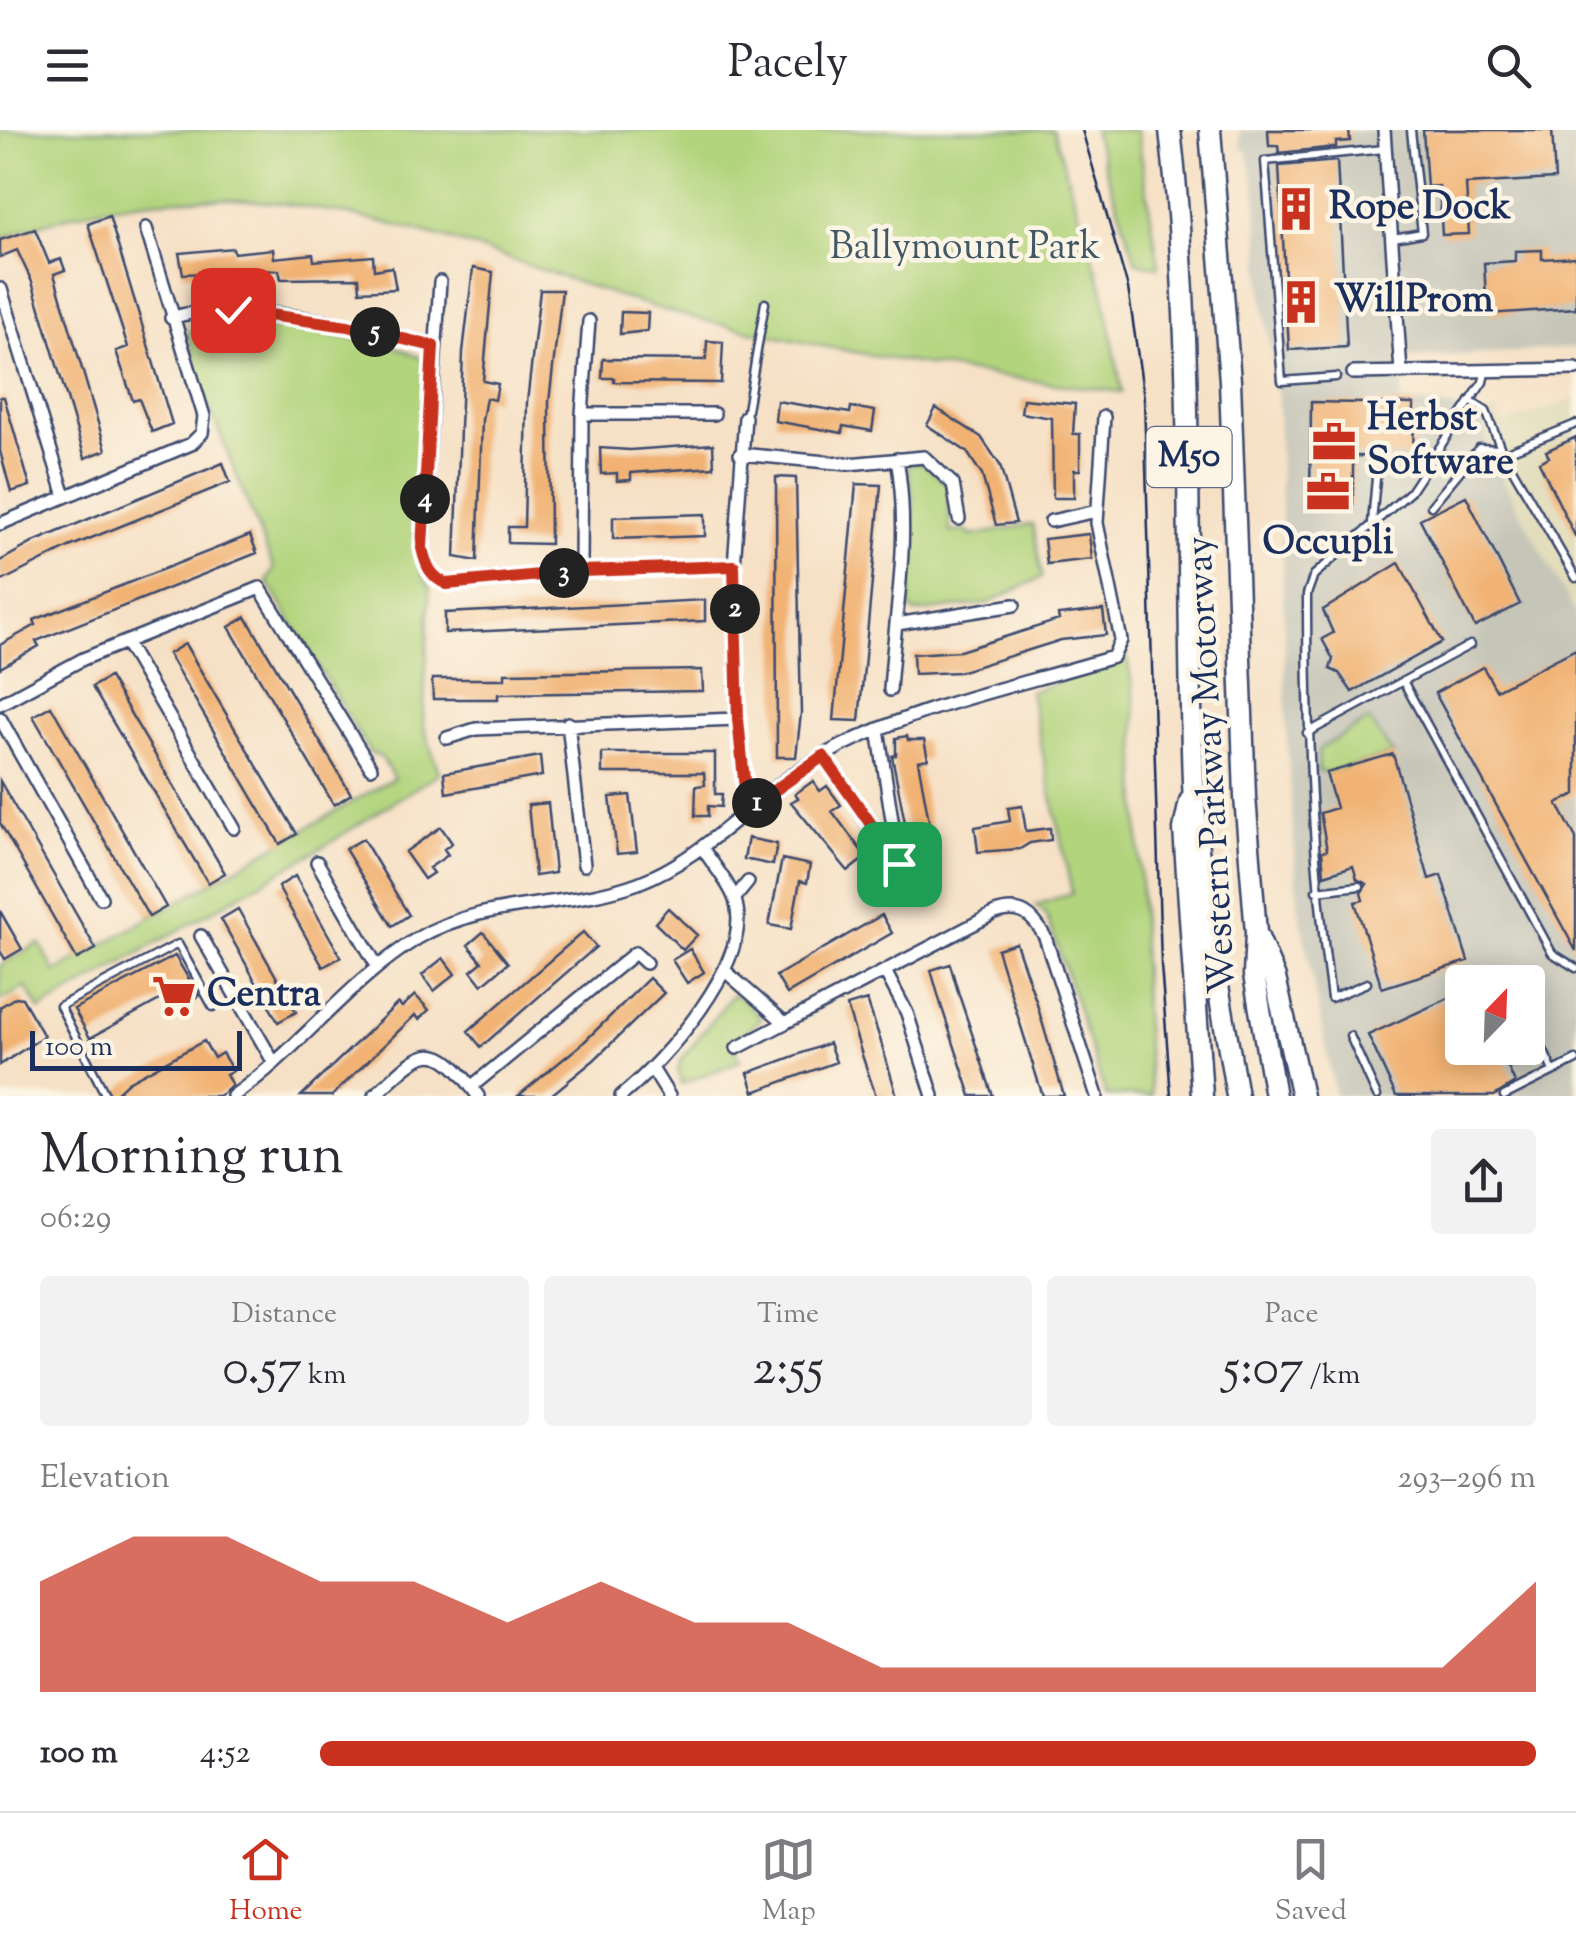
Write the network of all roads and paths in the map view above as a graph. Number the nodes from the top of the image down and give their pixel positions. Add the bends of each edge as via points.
1 (1170, 130) edge
2 (1210, 130) edge
3 (1384, 130) edge
4 (1411, 130) edge
5 (1385, 149) junction
6 (146, 228) dead end
7 (1391, 238) junction
8 (440, 282) dead end
9 (1, 289) edge
10 (765, 303) dead end
11 (171, 318) junction
12 (590, 320) dead end
13 (433, 346) junction
14 (1576, 369) edge
15 (1401, 372) junction
16 (1485, 373) junction
17 (1353, 374) dead end
18 (1336, 377) dead end
19 (1470, 401) junction
20 (582, 414) junction
21 (714, 414) dead end
22 (746, 417) joint
23 (1104, 417) dead end
24 (1576, 424) edge
25 (1503, 450) junction
26 (740, 454) junction
27 (897, 459) junction
28 (1376, 478) dead end
29 (64, 493) junction
30 (1431, 506) dead end
31 (1097, 512) junction
32 (959, 519) dead end
33 (1050, 521) dead end
34 (0, 524) edge
35 (1372, 524) junction
36 (734, 566) junction
37 (581, 571) junction
38 (1575, 576) edge
39 (1014, 605) dead end
40 (897, 624) junction
41 (126, 644) junction
42 (1470, 644) dead end
43 (1403, 680) junction
44 (890, 690) dead end
45 (0, 704) edge
46 (0, 718) edge
47 (738, 719) junction
48 (568, 723) junction
49 (878, 729) junction
50 (1308, 733) junction
51 (447, 738) dead end
52 (823, 756) junction
53 (371, 768) dead end
54 (1193, 784) junction
55 (747, 810) junction
56 (234, 828) dead end
57 (702, 848) junction
58 (318, 862) dead end
59 (584, 865) dead end
60 (748, 882) dead end
61 (1360, 886) dead end
62 (1316, 891) junction
63 (101, 898) dead end
64 (735, 898) junction
65 (1256, 933) junction
66 (200, 936) dead end
67 (646, 963) dead end
68 (377, 966) junction
69 (1576, 968) edge
70 (724, 970) junction
71 (885, 970) junction
72 (1367, 983) dead end
73 (213, 1007) dead end
74 (785, 1023) junction
75 (1350, 1036) dead end
76 (738, 1048) dead end
77 (1545, 1054) edge
78 (1576, 1060) edge
79 (274, 1062) junction
80 (653, 1070) junction
81 (1553, 1071) junction
82 (474, 1092) edge
83 (106, 1096) edge
84 (233, 1096) edge
85 (374, 1096) edge
86 (621, 1096) edge
87 (668, 1096) edge
88 (933, 1096) edge
89 (1098, 1096) edge
90 (1202, 1096) edge
91 (1236, 1096) edge
92 (1275, 1096) edge
93 (1302, 1096) edge
94 (1377, 1096) edge
95 (1504, 1096) edge

1 - 54 highway, Western Parkway Motorway / M50 via 1187,348
2 - 65 highway, Western Parkway Motorway / M50 via 1230,381
3 - 5 street
4 - 7 lane via 1422,233
5 - 7 street
5 - 18 lane via 1264,161 1282,381
6 - 11 street
7 - 15 street
8 - 13 street
9 - 29 street
10 - 22 lane
11 - 13 street via 233,310
11 - 29 street via 204,416 202,433 191,444
12 - 20 street
13 - 37 street via 426,566 447,584
14 - 16 street
15 - 16 street
15 - 17 street
16 - 19 lane
19 - 25 lane via 1486,411
19 - 35 lane via 1410,492
20 - 21 street
20 - 37 street
22 - 26 street
23 - 31 street
24 - 25 lane
25 - 30 lane via 1479,448
25 - 38 lane
26 - 27 street via 819,463
26 - 36 street
27 - 32 street via 924,457 938,468 953,484
27 - 40 street via 906,543
28 - 35 lane
29 - 34 street
31 - 33 street
31 - 49 street via 1118,652
35 - 50 lane via 1314,576 1307,594
36 - 37 street
36 - 47 street
39 - 40 street
40 - 44 street
41 - 45 street
41 - 53 street via 260,588
41 - 56 street
42 - 43 lane
43 - 50 lane
43 - 69 lane via 1552,954
46 - 63 street
47 - 48 street
47 - 55 street
48 - 51 street via 476,729
48 - 59 street
49 - 52 street
49 - 52 street via 900,870
50 - 62 lane
52 - 55 street
54 - 90 highway, M50 via 1184,829
54 - 91 highway, Western Parkway Motorway / M50
55 - 57 street
57 - 64 street
57 - 68 street via 636,884 498,909 435,930
58 - 68 street
60 - 64 street
61 - 62 lane
62 - 72 lane via 1331,998
64 - 70 street via 738,916
65 - 92 highway, Western Parkway Motorway / M50 via 1254,974
65 - 93 highway, M50 via 1274,978
66 - 79 street
67 - 82 street via 635,953
68 - 79 street
70 - 74 street
70 - 80 street
71 - 74 street
71 - 88 street via 907,1013
71 - 89 street via 995,912 1009,908 1032,916
73 - 83 lane via 178,944 60,1006
74 - 76 street
75 - 94 lane
77 - 81 lane
78 - 81 lane
79 - 84 street
80 - 86 street
80 - 87 street
81 - 95 lane
82 - 85 street via 444,1055 432,1052 416,1057

